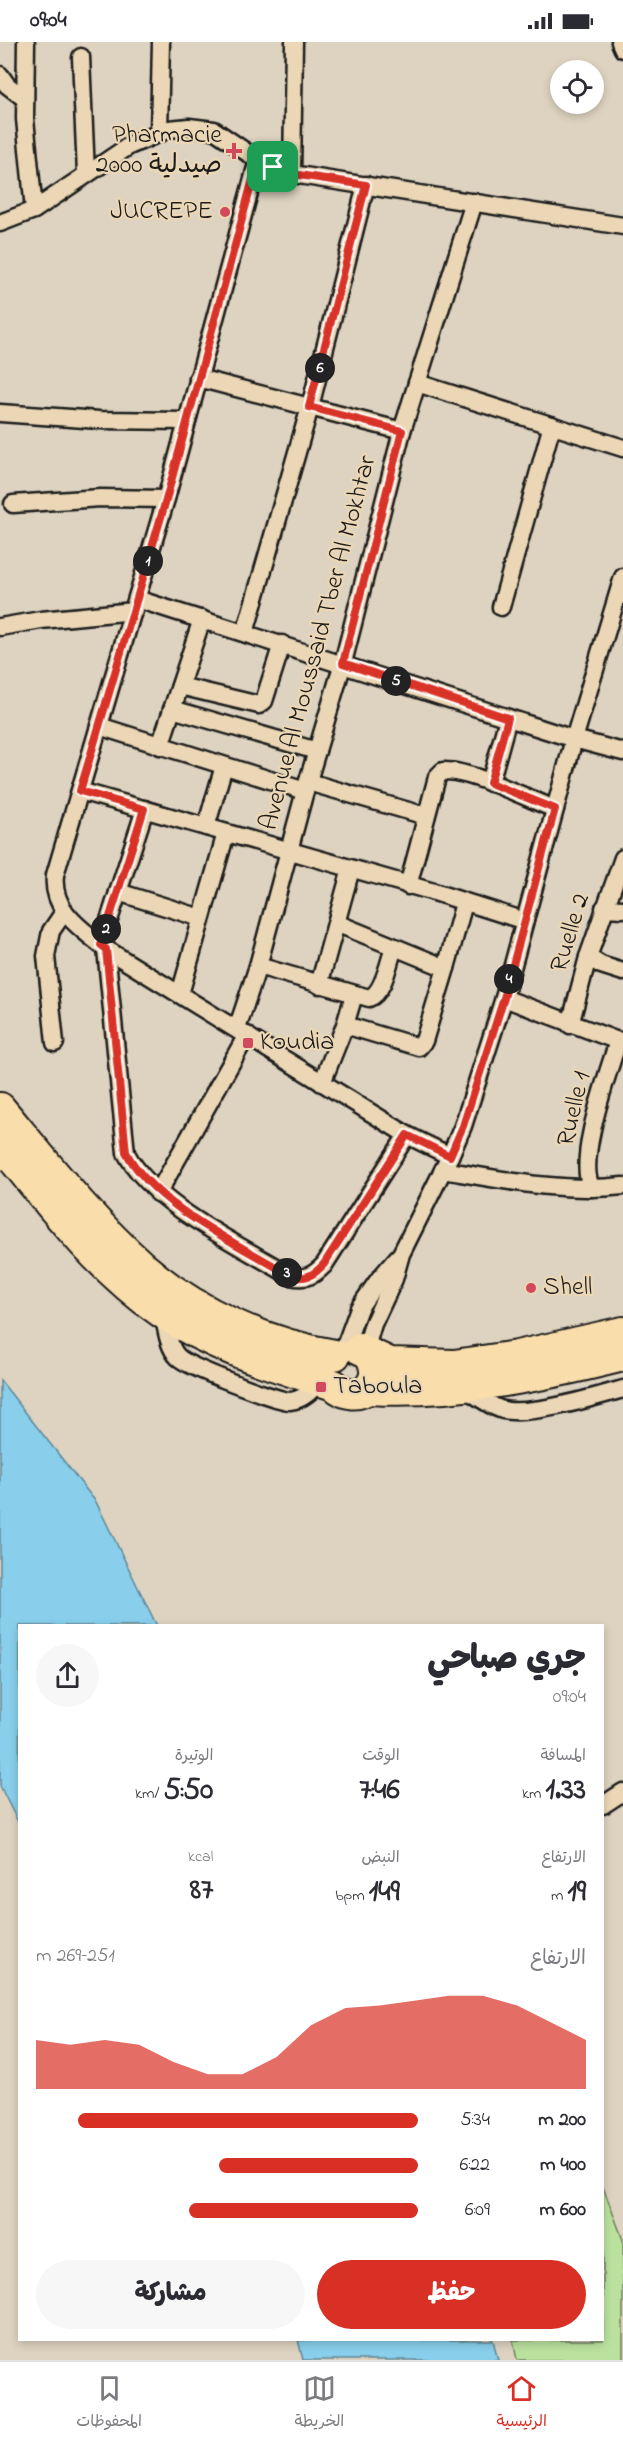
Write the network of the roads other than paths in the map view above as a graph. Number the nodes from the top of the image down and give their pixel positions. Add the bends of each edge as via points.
1 (26, 42) edge
2 (161, 42) edge
3 (294, 42) edge
4 (303, 42) edge
5 (620, 42) edge
6 (623, 49) edge
7 (81, 57) dead end
8 (0, 75) edge
9 (24, 98) junction
10 (159, 133) junction
11 (258, 160) junction
12 (86, 174) junction
13 (292, 174) junction
14 (366, 185) junction
15 (474, 202) junction
16 (34, 210) junction
17 (0, 223) edge
18 (623, 226) edge
19 (198, 378) junction
20 (417, 383) junction
21 (309, 407) junction
22 (0, 413) edge
23 (186, 421) junction
24 (552, 425) junction
25 (402, 431) junction
26 (623, 448) edge
27 (166, 500) junction
28 (13, 504) dead end
29 (623, 577) edge
30 (136, 605) junction
31 (501, 607) dead end
32 (202, 619) junction
33 (0, 627) edge
34 (245, 633) junction
35 (282, 644) junction
36 (343, 663) junction
37 (180, 686) junction
38 (172, 709) junction
39 (508, 718) junction
40 (99, 726) junction
41 (574, 739) junction
42 (160, 746) junction
43 (317, 750) junction
44 (623, 752) edge
45 (224, 766) junction
46 (490, 783) junction
47 (306, 787) junction
48 (80, 791) junction
49 (144, 809) junction
50 (555, 809) junction
51 (426, 816) junction
52 (206, 827) junction
53 (226, 832) junction
54 (289, 851) junction
55 (623, 858) edge
56 (351, 869) junction
57 (408, 886) junction
58 (118, 892) junction
59 (464, 903) junction
60 (604, 908) junction
61 (623, 909) edge
62 (64, 912) junction
63 (201, 918) junction
64 (525, 921) junction
65 (336, 923) junction
66 (104, 947) junction
67 (394, 947) junction
68 (588, 957) junction
69 (258, 966) junction
70 (446, 968) junction
71 (623, 972) edge
72 (319, 985) junction
73 (180, 994) junction
74 (354, 994) junction
75 (504, 998) junction
76 (345, 1025) junction
77 (570, 1025) junction
78 (242, 1032) junction
79 (620, 1041) edge
80 (56, 1042) dead end
81 (322, 1083) junction
82 (0, 1108) edge
83 (407, 1135) junction
84 (0, 1143) edge
85 (447, 1163) junction
86 (623, 1186) edge
87 (592, 1188) junction
88 (158, 1193) junction
89 (623, 1332) edge
90 (354, 1353) junction
91 (623, 1356) edge
92 (327, 1383) junction
93 (461, 1387) junction
94 (368, 1389) junction
95 (623, 1389) edge
96 (622, 1794) edge
97 (604, 1804) edge

1 - 9 street
2 - 10 street
3 - 4 street
3 - 13 street
5 - 6 street
7 - 12 street
8 - 9 street
9 - 16 street
10 - 11 street via 189,127 214,130
10 - 12 street via 129,146
11 - 13 street
11 - 19 street
12 - 16 street
13 - 14 street
14 - 15 street
14 - 21 street
15 - 18 street
15 - 20 street, Avenue Al Moussaid Tber Al Mokhtar
16 - 17 street
19 - 21 street
19 - 23 street
20 - 24 street
20 - 25 street, Avenue Al Moussaid Tber Al Mokhtar
21 - 25 street
21 - 34 street
22 - 23 street
23 - 27 street
24 - 26 street
24 - 31 street
25 - 36 street, Avenue Al Moussaid Tber Al Mokhtar
27 - 28 street via 100,498
27 - 30 street
29 - 41 street
30 - 32 street
30 - 33 street
30 - 40 street
32 - 34 street
32 - 37 street
34 - 35 street
35 - 36 street
35 - 37 street via 264,701 259,705
36 - 39 street
36 - 43 street, Avenue Al Moussaid Tber Al Mokhtar
37 - 38 street
38 - 42 street
38 - 43 street
39 - 41 street
39 - 46 street
40 - 42 street
40 - 48 street
41 - 44 street
41 - 50 street
42 - 45 street
43 - 47 street, Avenue Al Moussaid Tber Al Mokhtar
45 - 47 street
45 - 52 street
46 - 50 street
46 - 51 street via 442,771
47 - 51 street
47 - 54 street, Avenue Al Moussaid Tber Al Mokhtar
48 - 49 street
48 - 62 street via 55,875 56,895
49 - 52 street
49 - 58 street
50 - 64 street
51 - 57 street
52 - 53 street
53 - 54 street
53 - 63 street
54 - 56 street
54 - 69 street, Avenue Al Moussaid Tber Al Mokhtar
55 - 60 street, Ruelle 2
56 - 57 street
56 - 65 street
57 - 59 street
58 - 63 street
58 - 66 street
59 - 64 street
59 - 70 street
60 - 61 street
60 - 68 street, Ruelle 2
62 - 66 street, Ruelle 1
62 - 80 street via 51,931 46,949
63 - 73 street
64 - 75 street
65 - 67 street
65 - 72 street
66 - 73 street, Ruelle 1
66 - 88 street via 126,1152
67 - 70 street
67 - 74 street via 376,994 369,998
68 - 71 street
68 - 77 street, Ruelle 2
69 - 72 street
69 - 78 street, Avenue Al Moussaid Tber Al Mokhtar
70 - 76 street via 419,1047
72 - 74 street
73 - 78 street, Ruelle 1
74 - 76 street
75 - 77 street
75 - 85 street via 463,1126
76 - 81 street
77 - 79 street
78 - 81 street, Ruelle 1
78 - 88 street, Avenue Al Moussaid Tber Al Mokhtar
79 - 87 street, Ruelle 1 via 590,1134
81 - 83 street, Ruelle 1
82 - 90 highway via 118,1242 171,1288 238,1326 298,1348
83 - 85 street, Ruelle 1
83 - 88 street via 324,1264 306,1278 291,1276
84 - 92 highway via 98,1257 141,1298 233,1351
85 - 87 street, Ruelle 1 via 517,1183
85 - 90 street via 401,1254 391,1288
86 - 87 street, Ruelle 1
89 - 90 highway via 517,1356 454,1365 390,1363
90 - 92 highway via 329,1370
90 - 94 highway via 375,1363 374,1381
91 - 93 highway
92 - 94 highway via 346,1394
93 - 94 highway
93 - 95 street via 502,1410 519,1411
96 - 97 street

